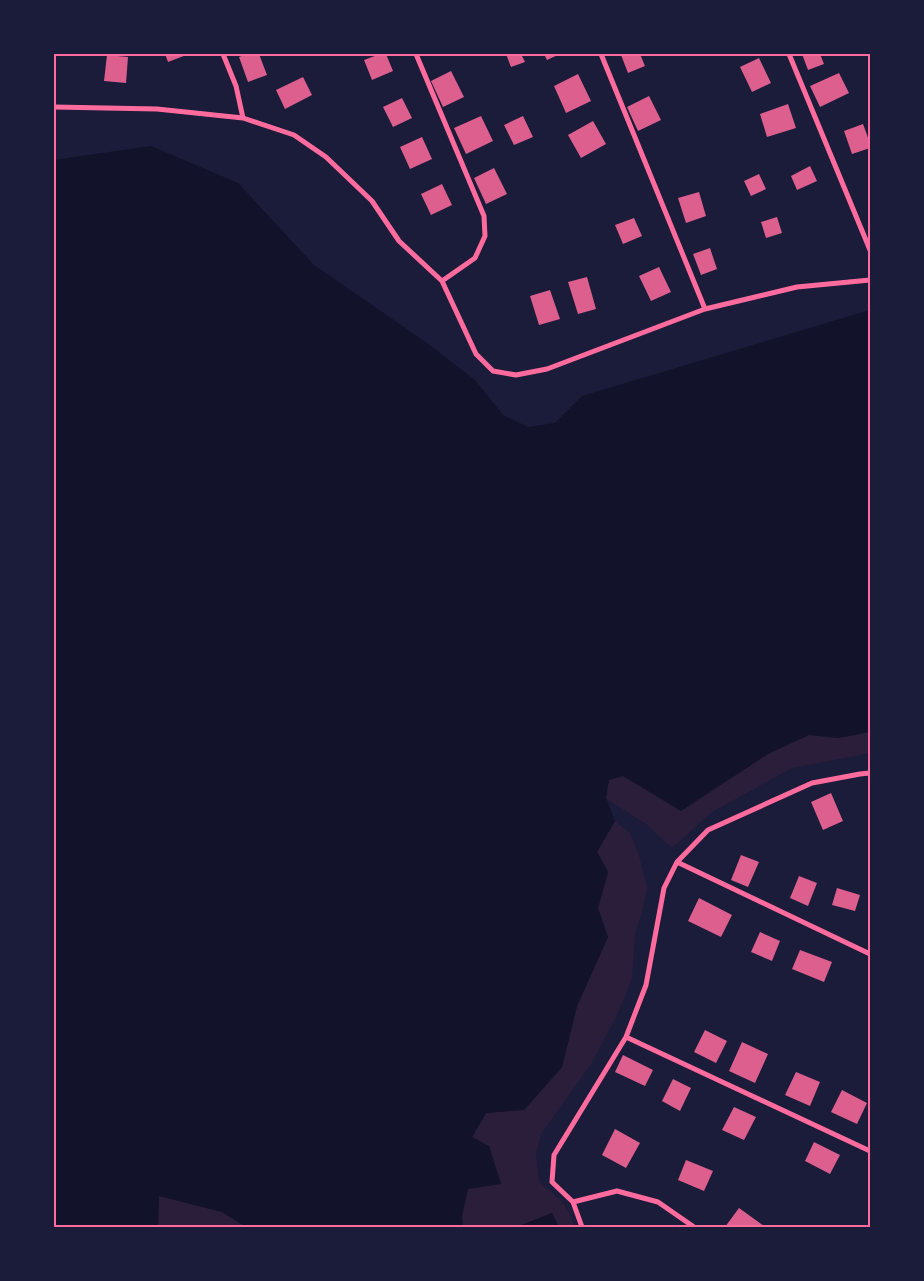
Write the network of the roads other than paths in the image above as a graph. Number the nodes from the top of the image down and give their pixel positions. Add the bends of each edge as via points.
1 (223, 54) edge
2 (416, 54) edge
3 (600, 54) edge
4 (790, 54) edge
5 (54, 99) edge
6 (55, 106) edge
7 (243, 118) junction
8 (870, 250) edge
9 (870, 280) edge
10 (442, 281) junction
11 (705, 309) junction
12 (870, 773) edge
13 (677, 862) junction
14 (870, 954) edge
15 (626, 1037) junction
16 (870, 1151) edge
17 (573, 1202) junction
18 (582, 1227) edge
19 (694, 1227) edge

1 - 7 street via 236,86
2 - 10 street via 484,216 485,236 475,258
3 - 11 street
4 - 8 street
5 - 6 street
6 - 7 street via 157,109
7 - 10 street via 294,135 326,157 372,201 399,240
9 - 11 street via 797,287
10 - 11 street via 476,354 493,371 516,375 547,368
12 - 13 street via 812,783 708,830
13 - 14 street
13 - 15 street via 664,888 646,984
15 - 16 street
15 - 17 street via 554,1155 552,1182
17 - 18 street
17 - 19 street via 617,1191 658,1202

